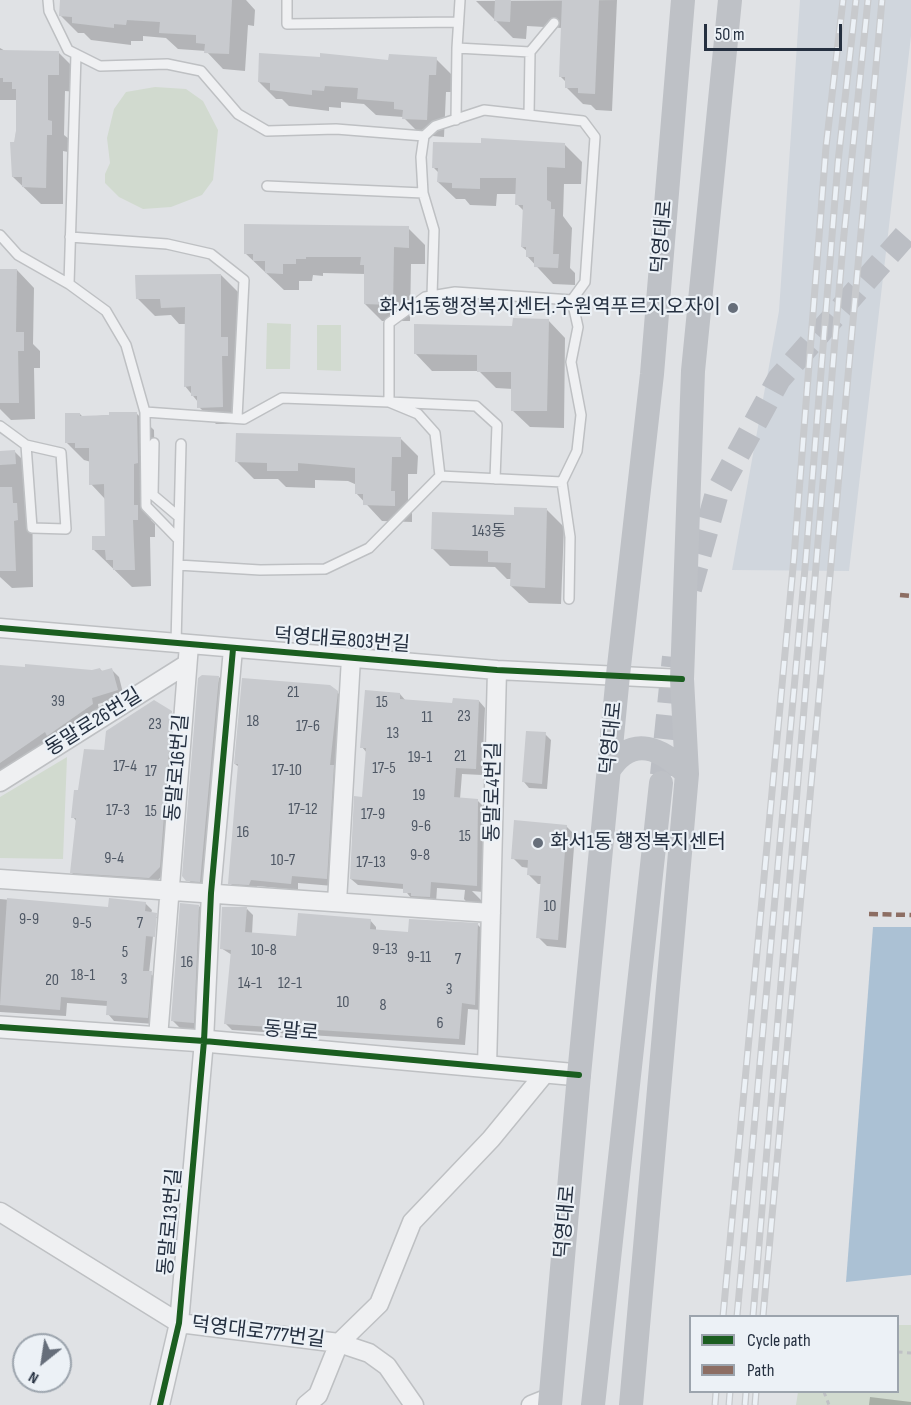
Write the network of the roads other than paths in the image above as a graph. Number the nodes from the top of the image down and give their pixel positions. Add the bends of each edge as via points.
1 (48, 0) edge
2 (288, 0) edge
3 (460, 0) edge
4 (683, 0) edge
5 (730, 0) edge
6 (458, 22) junction
7 (554, 23) dead end
8 (457, 48) junction
9 (530, 52) junction
10 (76, 54) junction
11 (529, 115) junction
12 (456, 120) junction
13 (424, 136) junction
14 (267, 186) dead end
15 (423, 193) junction
16 (0, 235) edge
17 (70, 237) junction
18 (69, 284) junction
19 (432, 296) junction
20 (572, 300) junction
21 (389, 402) junction
22 (145, 412) junction
23 (237, 418) junction
24 (0, 426) edge
25 (154, 443) dead end
26 (181, 444) dead end
27 (26, 445) junction
28 (440, 476) junction
29 (495, 479) junction
30 (562, 482) junction
31 (179, 517) junction
32 (178, 539) junction
33 (178, 565) junction
34 (569, 599) dead end
35 (0, 628) edge
36 (182, 645) junction
37 (233, 649) junction
38 (351, 658) junction
39 (187, 664) junction
40 (498, 670) junction
41 (618, 675) junction
42 (682, 679) junction
43 (609, 770) junction
44 (687, 774) junction
45 (0, 782) edge
46 (661, 783) tunnel mouth
47 (0, 879) edge
48 (168, 891) junction
49 (212, 893) junction
50 (337, 902) junction
51 (492, 913) junction
52 (0, 1027) edge
53 (158, 1038) junction
54 (204, 1041) junction
55 (486, 1067) junction
56 (546, 1072) junction
57 (579, 1075) junction
58 (0, 1212) edge
59 (179, 1323) junction
60 (339, 1343) junction
61 (544, 1403) edge
62 (160, 1405) edge
63 (306, 1405) edge
64 (414, 1405) edge
65 (593, 1405) edge
66 (631, 1405) edge

1 - 10 lane via 68,50
2 - 6 lane via 287,24
3 - 6 lane
4 - 41 main road, 덕영대로 via 652,374
5 - 42 main road via 693,371
6 - 8 lane
7 - 9 lane
8 - 9 lane
8 - 12 lane
9 - 11 lane
10 - 13 lane via 100,66 167,64 201,70 238,114 267,131 336,129
10 - 17 lane
11 - 12 lane via 484,110
11 - 20 lane via 583,121 595,137 585,282
12 - 13 lane via 435,126
13 - 15 lane
14 - 15 lane
15 - 19 lane via 434,231
16 - 18 lane via 18,255
17 - 18 lane
17 - 23 lane via 167,244 211,254 244,280
18 - 22 lane via 106,311 126,345
19 - 20 lane via 455,292
19 - 21 lane via 389,323
20 - 30 lane via 578,327 572,362 581,415 577,451
21 - 23 lane via 282,398 244,419
21 - 28 lane via 418,414 435,433
21 - 29 lane via 476,406 497,425
22 - 23 lane
22 - 32 lane via 146,506
24 - 27 lane
25 - 31 lane via 153,495
26 - 31 lane
27 - 27 lane via 60,453 66,529 32,528
28 - 29 lane
28 - 33 lane via 369,548 325,569
29 - 30 lane
30 - 34 lane via 570,537
31 - 32 lane
32 - 33 lane
33 - 36 lane
35 - 36 street, 덕영대로803번길
36 - 37 street, 덕영대로803번길
36 - 39 street, 동말로16번길
37 - 38 street, 덕영대로803번길
37 - 49 street, 동말로13번길
38 - 40 street, 덕영대로803번길
38 - 50 street, 덕영대로803번길
39 - 45 street, 동말로26번길
39 - 48 street, 동말로16번길
40 - 41 street, 덕영대로803번길
40 - 51 street, 동말로4번길
41 - 42 street, 덕영대로803번길
41 - 43 main road, 덕영대로
42 - 44 main road
43 - 44 main road via 614,761 642,746 660,751
43 - 57 main road, 덕영대로
44 - 66 main road
46 - 65 main road
47 - 48 street
48 - 49 street
48 - 53 street, 동말로16번길
49 - 50 street
49 - 54 street, 동말로13번길
50 - 51 street
51 - 55 street, 동말로4번길
52 - 53 street, 동말로
53 - 54 street, 동말로
54 - 55 street, 동말로
54 - 59 street, 동말로13번길
55 - 56 street, 동말로
56 - 57 street, 동말로
56 - 60 street via 412,1222 380,1304
57 - 61 main road, 덕영대로
58 - 59 street, 덕영대로777번길
59 - 60 street, 덕영대로777번길
59 - 62 street, 동말로13번길
60 - 63 street via 318,1395
60 - 64 street, 덕영대로777번길 via 369,1353 387,1366

